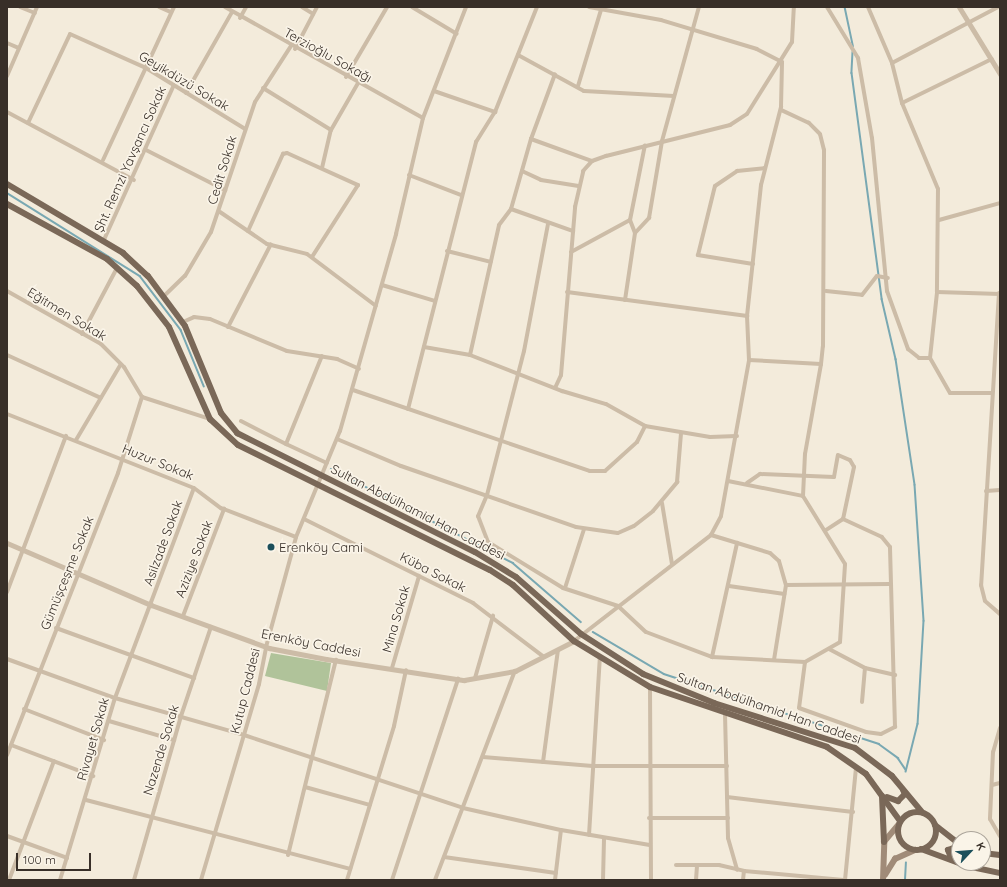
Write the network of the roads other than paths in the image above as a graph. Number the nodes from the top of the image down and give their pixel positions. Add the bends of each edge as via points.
1 (20, 7) edge
2 (37, 7) edge
3 (160, 7) edge
4 (174, 7) edge
5 (225, 7) edge
6 (246, 7) edge
7 (302, 7) edge
8 (316, 7) edge
9 (387, 7) edge
10 (412, 7) edge
11 (466, 7) edge
12 (537, 7) edge
13 (589, 7) edge
14 (699, 7) edge
15 (794, 7) edge
16 (827, 7) edge
17 (868, 7) edge
18 (959, 7) edge
19 (998, 7) edge
20 (598, 9) edge
21 (171, 12) junction
22 (232, 12) junction
23 (35, 13) junction
24 (313, 14) junction
25 (240, 18) junction
26 (970, 23) junction
27 (693, 30) junction
28 (457, 34) junction
29 (7, 42) edge
30 (293, 47) junction
31 (19, 48) junction
32 (518, 56) junction
33 (992, 59) junction
34 (782, 62) junction
35 (892, 63) junction
36 (146, 68) junction
37 (555, 74) junction
38 (1000, 74) edge
39 (7, 76) edge
40 (346, 77) junction
41 (358, 83) junction
42 (174, 85) junction
43 (578, 86) junction
44 (263, 88) junction
45 (434, 91) junction
46 (186, 93) junction
47 (674, 96) junction
48 (902, 103) junction
49 (781, 110) junction
50 (7, 112) edge
51 (495, 112) junction
52 (423, 118) junction
53 (28, 123) junction
54 (244, 129) junction
55 (331, 130) junction
56 (530, 139) junction
57 (662, 141) junction
58 (645, 145) junction
59 (146, 150) junction
60 (103, 160) junction
61 (592, 161) junction
62 (322, 168) junction
63 (766, 168) junction
64 (522, 171) junction
65 (409, 175) junction
66 (134, 180) junction
67 (7, 184) edge
68 (579, 186) junction
69 (225, 190) junction
70 (461, 195) junction
71 (1000, 203) edge
72 (7, 204) edge
73 (511, 209) junction
74 (220, 212) junction
75 (630, 220) junction
76 (939, 220) junction
77 (548, 224) junction
78 (248, 231) junction
79 (573, 231) junction
80 (635, 233) junction
81 (103, 242) junction
82 (271, 244) junction
83 (447, 251) junction
84 (570, 252) junction
85 (312, 258) junction
86 (491, 262) junction
87 (753, 264) junction
88 (118, 268) junction
89 (888, 278) junction
90 (382, 285) junction
91 (7, 290) edge
92 (826, 291) junction
93 (567, 292) junction
94 (937, 292) junction
95 (999, 293) edge
96 (165, 295) junction
97 (625, 300) junction
98 (435, 301) junction
99 (376, 306) junction
100 (746, 316) junction
101 (183, 322) junction
102 (228, 327) junction
103 (82, 334) junction
104 (424, 346) junction
105 (7, 355) edge
106 (470, 355) junction
107 (322, 356) junction
108 (930, 358) junction
109 (994, 359) junction
110 (1000, 359) edge
111 (749, 360) junction
112 (120, 364) junction
113 (821, 364) junction
114 (359, 369) junction
115 (518, 374) junction
116 (556, 388) junction
117 (353, 390) junction
118 (992, 393) junction
119 (142, 397) junction
120 (101, 398) junction
121 (408, 408) junction
122 (7, 414) edge
123 (210, 419) junction
124 (241, 421) dead end
125 (645, 426) junction
126 (681, 433) junction
127 (66, 436) junction
128 (737, 436) junction
129 (337, 438) junction
130 (76, 440) junction
131 (500, 440) junction
132 (286, 444) junction
133 (121, 458) junction
134 (327, 463) junction
135 (322, 475) junction
136 (802, 477) junction
137 (728, 481) junction
138 (747, 483) junction
139 (318, 485) junction
140 (194, 488) junction
141 (1000, 490) edge
142 (986, 491) junction
143 (487, 495) junction
144 (803, 496) junction
145 (662, 503) junction
146 (224, 509) junction
147 (304, 519) junction
148 (843, 519) junction
149 (584, 529) junction
150 (826, 530) junction
151 (711, 535) junction
152 (296, 537) junction
153 (7, 543) edge
154 (737, 543) junction
155 (26, 551) junction
156 (672, 564) junction
157 (78, 573) junction
158 (419, 576) junction
159 (890, 584) junction
160 (786, 585) junction
161 (845, 585) junction
162 (729, 586) junction
163 (565, 588) junction
164 (7, 592) edge
165 (784, 594) junction
166 (151, 604) junction
167 (618, 606) junction
168 (1000, 614) edge
169 (183, 616) junction
170 (493, 616) junction
171 (211, 627) junction
172 (56, 628) junction
173 (582, 634) junction
174 (574, 641) junction
175 (266, 647) junction
176 (830, 649) junction
177 (558, 650) junction
178 (131, 656) junction
179 (544, 657) junction
180 (600, 658) junction
181 (712, 658) junction
182 (7, 659) edge
183 (336, 660) junction
184 (774, 660) junction
185 (805, 662) junction
186 (392, 668) junction
187 (865, 668) junction
188 (406, 670) junction
189 (515, 671) junction
190 (39, 673) junction
191 (895, 674) junction
192 (194, 678) junction
193 (475, 678) junction
194 (458, 679) junction
195 (650, 687) junction
196 (115, 698) junction
197 (862, 702) dead end
198 (24, 710) junction
199 (725, 714) junction
200 (181, 716) junction
201 (109, 721) junction
202 (1000, 728) edge
203 (244, 735) junction
204 (104, 740) junction
205 (174, 740) junction
206 (11, 745) junction
207 (7, 755) edge
208 (314, 757) junction
209 (483, 757) junction
210 (54, 761) junction
211 (543, 762) junction
212 (593, 766) junction
213 (650, 766) junction
214 (727, 766) junction
215 (856, 766) junction
216 (93, 776) junction
217 (378, 778) junction
218 (1000, 783) edge
219 (992, 785) junction
220 (304, 787) junction
221 (902, 788) junction
222 (880, 790) junction
223 (420, 792) junction
224 (728, 797) junction
225 (86, 800) junction
226 (370, 805) junction
227 (463, 808) junction
228 (854, 812) junction
229 (922, 812) junction
230 (150, 818) junction
231 (649, 818) junction
232 (728, 818) junction
233 (899, 823) junction
234 (935, 825) junction
235 (561, 830) junction
236 (216, 834) junction
237 (589, 835) junction
238 (7, 836) edge
239 (1000, 836) edge
240 (951, 838) edge
241 (604, 839) junction
242 (23, 842) junction
243 (884, 842) junction
244 (650, 845) junction
245 (918, 849) junction
246 (951, 849) edge
247 (288, 855) junction
248 (444, 857) junction
249 (67, 858) junction
250 (951, 858) edge
251 (951, 860) edge
252 (676, 865) dead end
253 (697, 865) junction
254 (350, 869) junction
255 (737, 870) junction
256 (744, 871) junction
257 (556, 873) junction
258 (790, 878) edge
259 (9, 880) edge
260 (60, 880) edge
261 (134, 880) edge
262 (201, 880) edge
263 (347, 880) edge
264 (392, 880) edge
265 (435, 880) edge
266 (555, 880) edge
267 (603, 880) edge
268 (651, 880) edge
269 (696, 880) edge
270 (743, 880) edge
271 (845, 880) edge
272 (884, 880) edge

1 - 23 street
2 - 23 street
3 - 21 street
4 - 21 street
5 - 22 street, Terzioğlu Sokağı
6 - 25 street
7 - 24 street
8 - 24 street, Cedit Sokak
9 - 40 street
10 - 28 street
11 - 28 street, Kutup Caddesi
12 - 32 street
13 - 20 street
14 - 27 street
15 - 34 street via 792,42
16 - 89 street via 858,58 872,138
17 - 35 street
18 - 26 street
19 - 26 street
20 - 27 street via 661,20
20 - 43 street
21 - 36 street
22 - 25 street, Terzioğlu Sokağı
22 - 46 street
23 - 31 street
24 - 30 street, Cedit Sokak
25 - 30 street, Terzioğlu Sokağı
26 - 33 street
26 - 35 street
27 - 34 street via 757,49
27 - 47 street
28 - 45 street, Kutup Caddesi
29 - 31 street
30 - 40 street, Terzioğlu Sokağı
30 - 44 street, Cedit Sokak
31 - 39 street
32 - 37 street
32 - 51 street
33 - 38 street
33 - 48 street
34 - 49 street
34 - 57 street via 747,114 730,125
35 - 48 street
36 - 42 street, Geyikdüzü Sokak
36 - 53 street, Geyikdüzü Sokak via 70,34
36 - 60 street
37 - 43 street
37 - 56 street
40 - 41 street, Terzioğlu Sokağı
41 - 52 street, Terzioğlu Sokağı
41 - 55 street
42 - 46 street, Geyikdüzü Sokak
42 - 59 street, Şht. Remzi Yavşancı Sokak
43 - 47 street via 584,91
44 - 54 street, Cedit Sokak
44 - 55 street
45 - 51 street
45 - 52 street, Kutup Caddesi
46 - 54 street, Geyikdüzü Sokak
47 - 57 street
48 - 76 street via 938,189
49 - 63 street
49 - 92 street via 809,123 820,134 824,150
50 - 53 street
51 - 70 street via 476,142
52 - 65 street, Kutup Caddesi
53 - 60 street
54 - 69 street, Cedit Sokak
55 - 62 street
56 - 61 street
56 - 64 street
57 - 58 street
57 - 80 street via 649,218
58 - 61 street
58 - 75 street
59 - 66 street, Şht. Remzi Yavşancı Sokak
59 - 69 street
60 - 66 street
61 - 68 street via 584,171
62 - 78 street via 283,154
62 - 85 street via 358,185
63 - 87 street
63 - 87 street via 737,171 714,186 698,255
64 - 68 street via 541,180
64 - 73 street
65 - 70 street
65 - 90 street, Kutup Caddesi
66 - 81 street, Şht. Remzi Yavşancı Sokak
67 - 81 main road, Sultan Abdülhamid Han Caddesi
68 - 79 street
69 - 74 street, Cedit Sokak
70 - 83 street
71 - 76 street
72 - 88 main road, Sultan Abdülhamid Han Caddesi
73 - 77 street
73 - 86 street via 499,225
74 - 78 street
74 - 96 street, Cedit Sokak via 185,276
75 - 80 street
75 - 84 street
76 - 94 street
77 - 79 street
77 - 115 street
78 - 82 street
79 - 84 street
80 - 97 street
81 - 96 main road, Sultan Abdülhamid Han Caddesi via 136,264
82 - 85 street
82 - 102 street
83 - 86 street
83 - 98 street
84 - 93 street
85 - 99 street
86 - 106 street
87 - 100 street
88 - 103 street
88 - 123 main road, Sultan Abdülhamid Han Caddesi via 148,298 169,327
89 - 92 street via 879,276 864,295
89 - 108 street via 887,291 908,349 919,358
90 - 98 street
90 - 99 street, Kutup Caddesi
91 - 103 street, Eğitmen Sokak
92 - 113 street
93 - 97 street
93 - 116 street via 561,375
94 - 95 street
94 - 108 street
95 - 109 street
96 - 101 main road, Sultan Abdülhamid Han Caddesi
97 - 100 street
98 - 104 street
99 - 114 street, Kutup Caddesi
100 - 111 street
101 - 102 street via 202,318
101 - 135 main road, Sultan Abdülhamid Han Caddesi via 230,425 247,439
102 - 107 street via 287,351
103 - 112 street, Eğitmen Sokak via 101,344
104 - 106 street
104 - 121 street
105 - 120 street
106 - 115 street
107 - 114 street
107 - 132 street
108 - 118 street via 950,393
109 - 110 street
109 - 118 street
111 - 113 street
111 - 128 street
112 - 119 street, Eğitmen Sokak
112 - 120 street
113 - 136 street
114 - 117 street, Kutup Caddesi
115 - 116 street
115 - 131 street
116 - 125 street via 606,404
117 - 121 street
117 - 129 street, Kutup Caddesi
118 - 142 street
119 - 123 street
119 - 133 street, Gümüşçeşme Sokak
120 - 130 street
121 - 131 street
122 - 127 street, Huzur Sokak
123 - 139 main road, Sultan Abdülhamid Han Caddesi via 238,445
124 - 132 street
125 - 126 street
125 - 131 street via 637,442 605,470 590,471
126 - 128 street
126 - 145 street via 677,482
127 - 130 street, Huzur Sokak
127 - 155 street
128 - 137 street
129 - 134 street, Kutup Caddesi
129 - 143 street via 401,466
130 - 133 street, Huzur Sokak
131 - 143 street
132 - 134 street
133 - 140 street, Huzur Sokak
133 - 157 street, Gümüşçeşme Sokak
134 - 135 street, Kutup Caddesi
135 - 139 street, Kutup Caddesi
135 - 173 main road, Sultan Abdülhamid Han Caddesi via 475,552 516,576
136 - 138 street via 760,474
136 - 144 street
136 - 148 street via 834,478 838,455 850,460 854,467
137 - 138 street
137 - 151 street via 721,516
138 - 144 street
139 - 147 street, Kutup Caddesi
139 - 174 main road, Sultan Abdülhamid Han Caddesi via 490,570 513,585
140 - 146 street, Huzur Sokak
140 - 166 street, Asilzade Sokak
141 - 142 street
142 - 168 street via 981,585 985,601
143 - 149 street
143 - 163 street via 478,516 488,542
144 - 150 street
145 - 149 street via 634,526 618,533
145 - 156 street
146 - 152 street, Huzur Sokak
146 - 169 street, Aziziye Sokak
147 - 152 street, Kutup Caddesi
147 - 158 street, Küba Sokak
148 - 150 street
148 - 159 street via 887,541
149 - 163 street
150 - 161 street via 842,554
151 - 154 street
151 - 156 street
152 - 175 street, Kutup Caddesi
153 - 155 street, Erenköy Caddesi
154 - 160 street via 770,553 782,567
154 - 162 street
155 - 157 street, Erenköy Caddesi
155 - 164 street
156 - 167 street
157 - 166 street, Erenköy Caddesi
157 - 172 street, Gümüşçeşme Sokak
158 - 170 street, Küba Sokak
158 - 186 street, Mina Sokak
159 - 161 street
159 - 191 street
160 - 161 street
160 - 165 street
161 - 176 street via 840,642
162 - 165 street
162 - 181 street
163 - 167 street
165 - 184 street
166 - 169 street, Erenköy Caddesi
166 - 178 street, Rivayet Sokak
167 - 173 street
167 - 181 street via 646,632
169 - 171 street, Erenköy Caddesi
170 - 179 street, Küba Sokak
170 - 193 street
171 - 175 street, Erenköy Caddesi
171 - 192 street, Nazende Sokak
172 - 178 street
172 - 190 street, Gümüşçeşme Sokak
173 - 174 street
173 - 221 main road, Sultan Abdülhamid Han Caddesi via 618,661 666,684 855,748 878,762
174 - 177 street, Erenköy Caddesi
174 - 180 main road, Sultan Abdülhamid Han Caddesi
175 - 183 street, Erenköy Caddesi
175 - 203 street, Kutup Caddesi
176 - 185 street
176 - 187 street
177 - 179 street, Erenköy Caddesi
177 - 211 street
178 - 192 street
178 - 196 street, Rivayet Sokak
179 - 189 street, Erenköy Caddesi
180 - 195 main road, Sultan Abdülhamid Han Caddesi
180 - 212 street
181 - 184 street
182 - 190 street
183 - 186 street, Erenköy Caddesi
183 - 208 street
184 - 185 street
185 - 191 street via 799,708 881,734 895,727
186 - 188 street, Erenköy Caddesi
187 - 191 street
187 - 197 street
188 - 194 street, Erenköy Caddesi
188 - 217 street
189 - 193 street, Erenköy Caddesi
189 - 209 street
190 - 196 street
190 - 198 street, Gümüşçeşme Sokak
192 - 200 street, Nazende Sokak
193 - 194 street, Erenköy Caddesi
194 - 223 street
195 - 199 main road, Sultan Abdülhamid Han Caddesi
195 - 213 street
196 - 200 street
196 - 201 street, Rivayet Sokak
198 - 204 street
198 - 206 street, Gümüşçeşme Sokak
199 - 214 street
199 - 215 main road, Sultan Abdülhamid Han Caddesi via 827,747
200 - 203 street
200 - 205 street, Nazende Sokak
201 - 204 street, Rivayet Sokak
201 - 205 street
202 - 219 street via 993,752
203 - 208 street
203 - 236 street, Kutup Caddesi
204 - 216 street, Rivayet Sokak
205 - 230 street, Nazende Sokak
206 - 207 street, Gümüşçeşme Sokak
206 - 210 street
208 - 217 street
208 - 220 street
209 - 211 street
209 - 227 street
210 - 216 street
210 - 242 street
211 - 212 street
212 - 213 street
212 - 237 street
213 - 214 street
213 - 231 street
214 - 224 street
215 - 222 main road, Sultan Abdülhamid Han Caddesi
215 - 228 street
216 - 225 street, Rivayet Sokak
217 - 223 street
217 - 226 street
218 - 219 street
219 - 239 street via 990,819
220 - 226 street
220 - 247 street
221 - 222 main road via 905,794 898,801
221 - 229 main road, Sultan Abdülhamid Han Caddesi
222 - 233 main road, Sultan Abdülhamid Han Caddesi
222 - 243 main road via 885,804
223 - 227 street
223 - 264 street
224 - 228 street
224 - 232 street
225 - 230 street
225 - 249 street, Rivayet Sokak
226 - 254 street
227 - 235 street
227 - 248 street
228 - 271 street
229 - 233 main road via 909,813
229 - 234 main road
230 - 236 street
230 - 261 street, Nazende Sokak
231 - 232 street
231 - 244 street
232 - 255 street via 728,838
233 - 243 main road
233 - 245 main road via 899,839
234 - 240 main road
234 - 245 main road via 934,837
235 - 237 street
235 - 257 street
236 - 247 street
236 - 262 street, Kutup Caddesi
237 - 241 street
238 - 242 street
241 - 244 street
241 - 267 street
242 - 249 street
242 - 259 street
243 - 272 main road
244 - 268 street
245 - 251 main road
245 - 272 main road via 891,863
246 - 250 main road via 948,850
247 - 254 street
248 - 257 street
248 - 265 street
249 - 260 street, Rivayet Sokak
252 - 253 street
253 - 255 street
253 - 269 street
254 - 263 street
255 - 256 street
256 - 258 street
256 - 270 street
257 - 266 street
258 - 271 street

